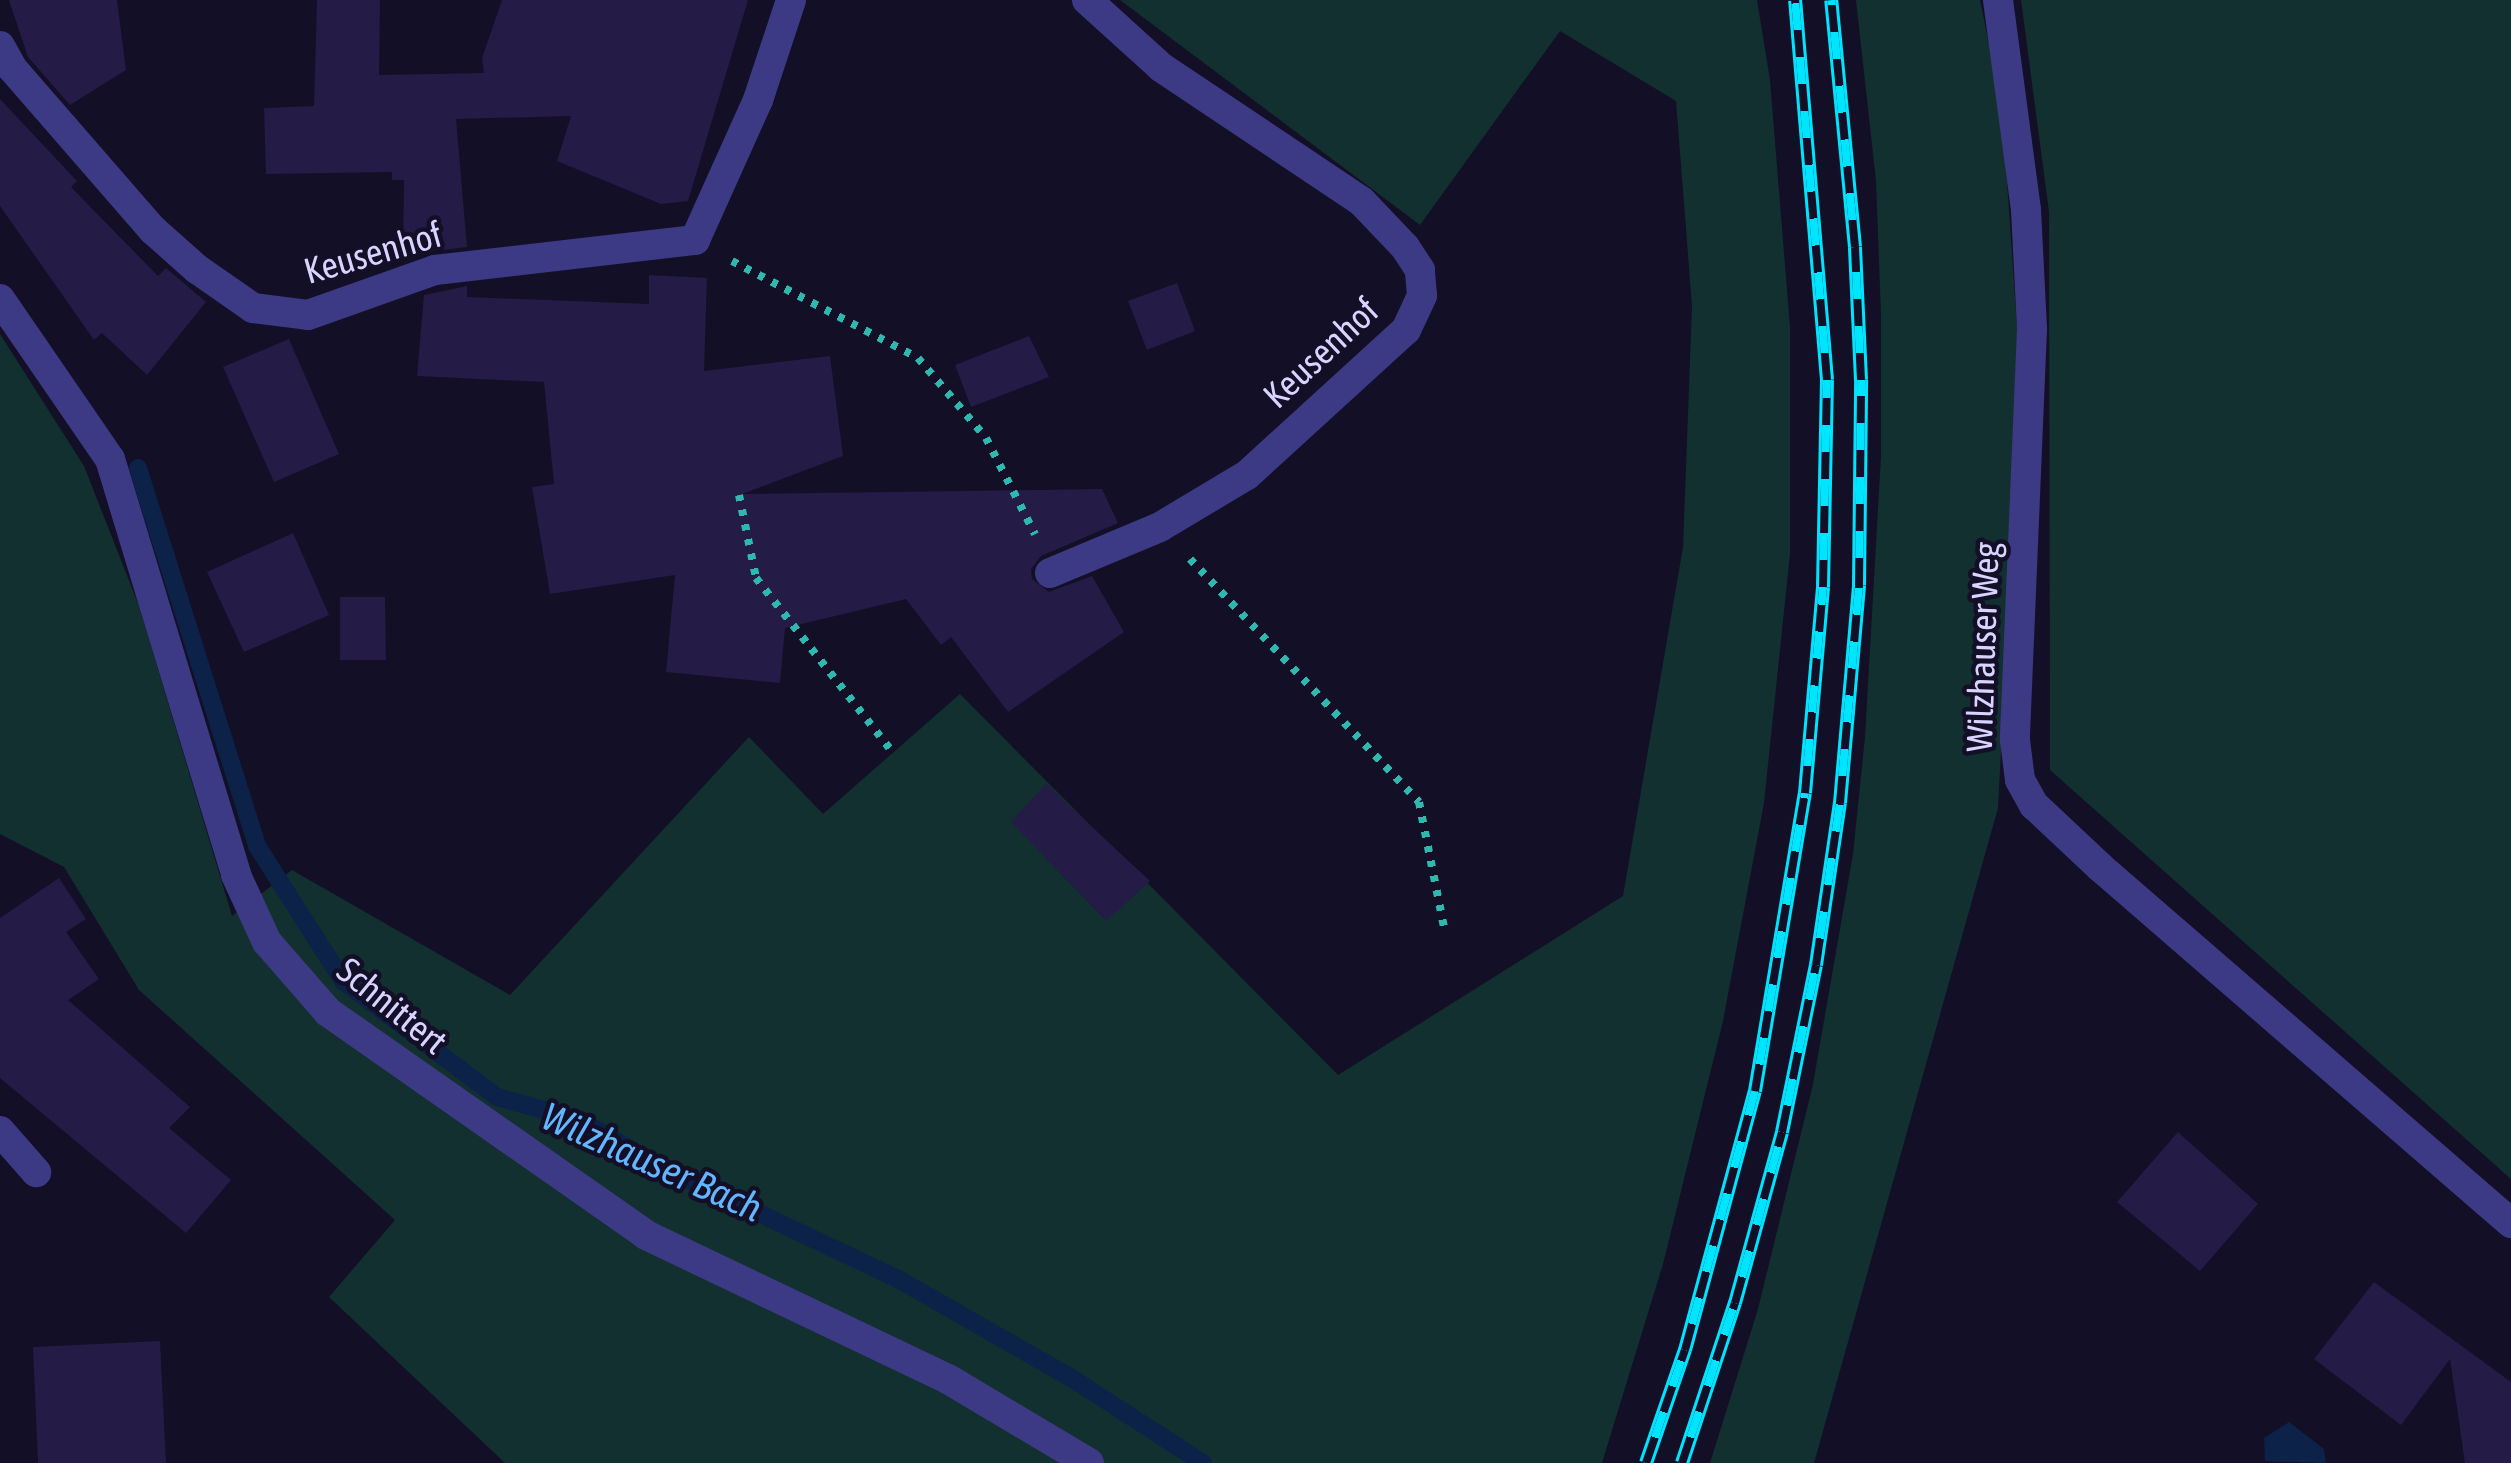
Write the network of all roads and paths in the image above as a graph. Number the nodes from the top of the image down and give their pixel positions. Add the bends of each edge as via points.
1 (791, 0) edge
2 (1087, 0) edge
3 (1998, 0) edge
4 (0, 46) edge
5 (725, 258) dead end
6 (0, 299) edge
7 (739, 495) dead end
8 (1160, 527) junction
9 (1050, 572) joint
10 (893, 753) dead end
11 (1445, 932) dead end
12 (0, 1131) edge
13 (36, 1172) dead end
14 (2511, 1223) edge
15 (1090, 1463) edge

1 - 4 lane, Keusenhof via 758,100 695,240 434,270 308,315 253,308 197,269 153,230
2 - 8 lane, Keusenhof via 1161,68 1334,178 1405,247 1422,282 1406,330 1247,475
3 - 14 lane, Wilzhauser Weg via 2026,210 2032,329 2015,740 2020,780 2034,806 2100,867
5 - 9 path via 918,358 986,438
6 - 15 lane, Schnittert via 110,459 236,875 267,942 328,1012 646,1234 948,1379
7 - 10 path via 756,578
8 - 9 lane, Keusenhof
8 - 11 path via 1419,802
12 - 13 lane

